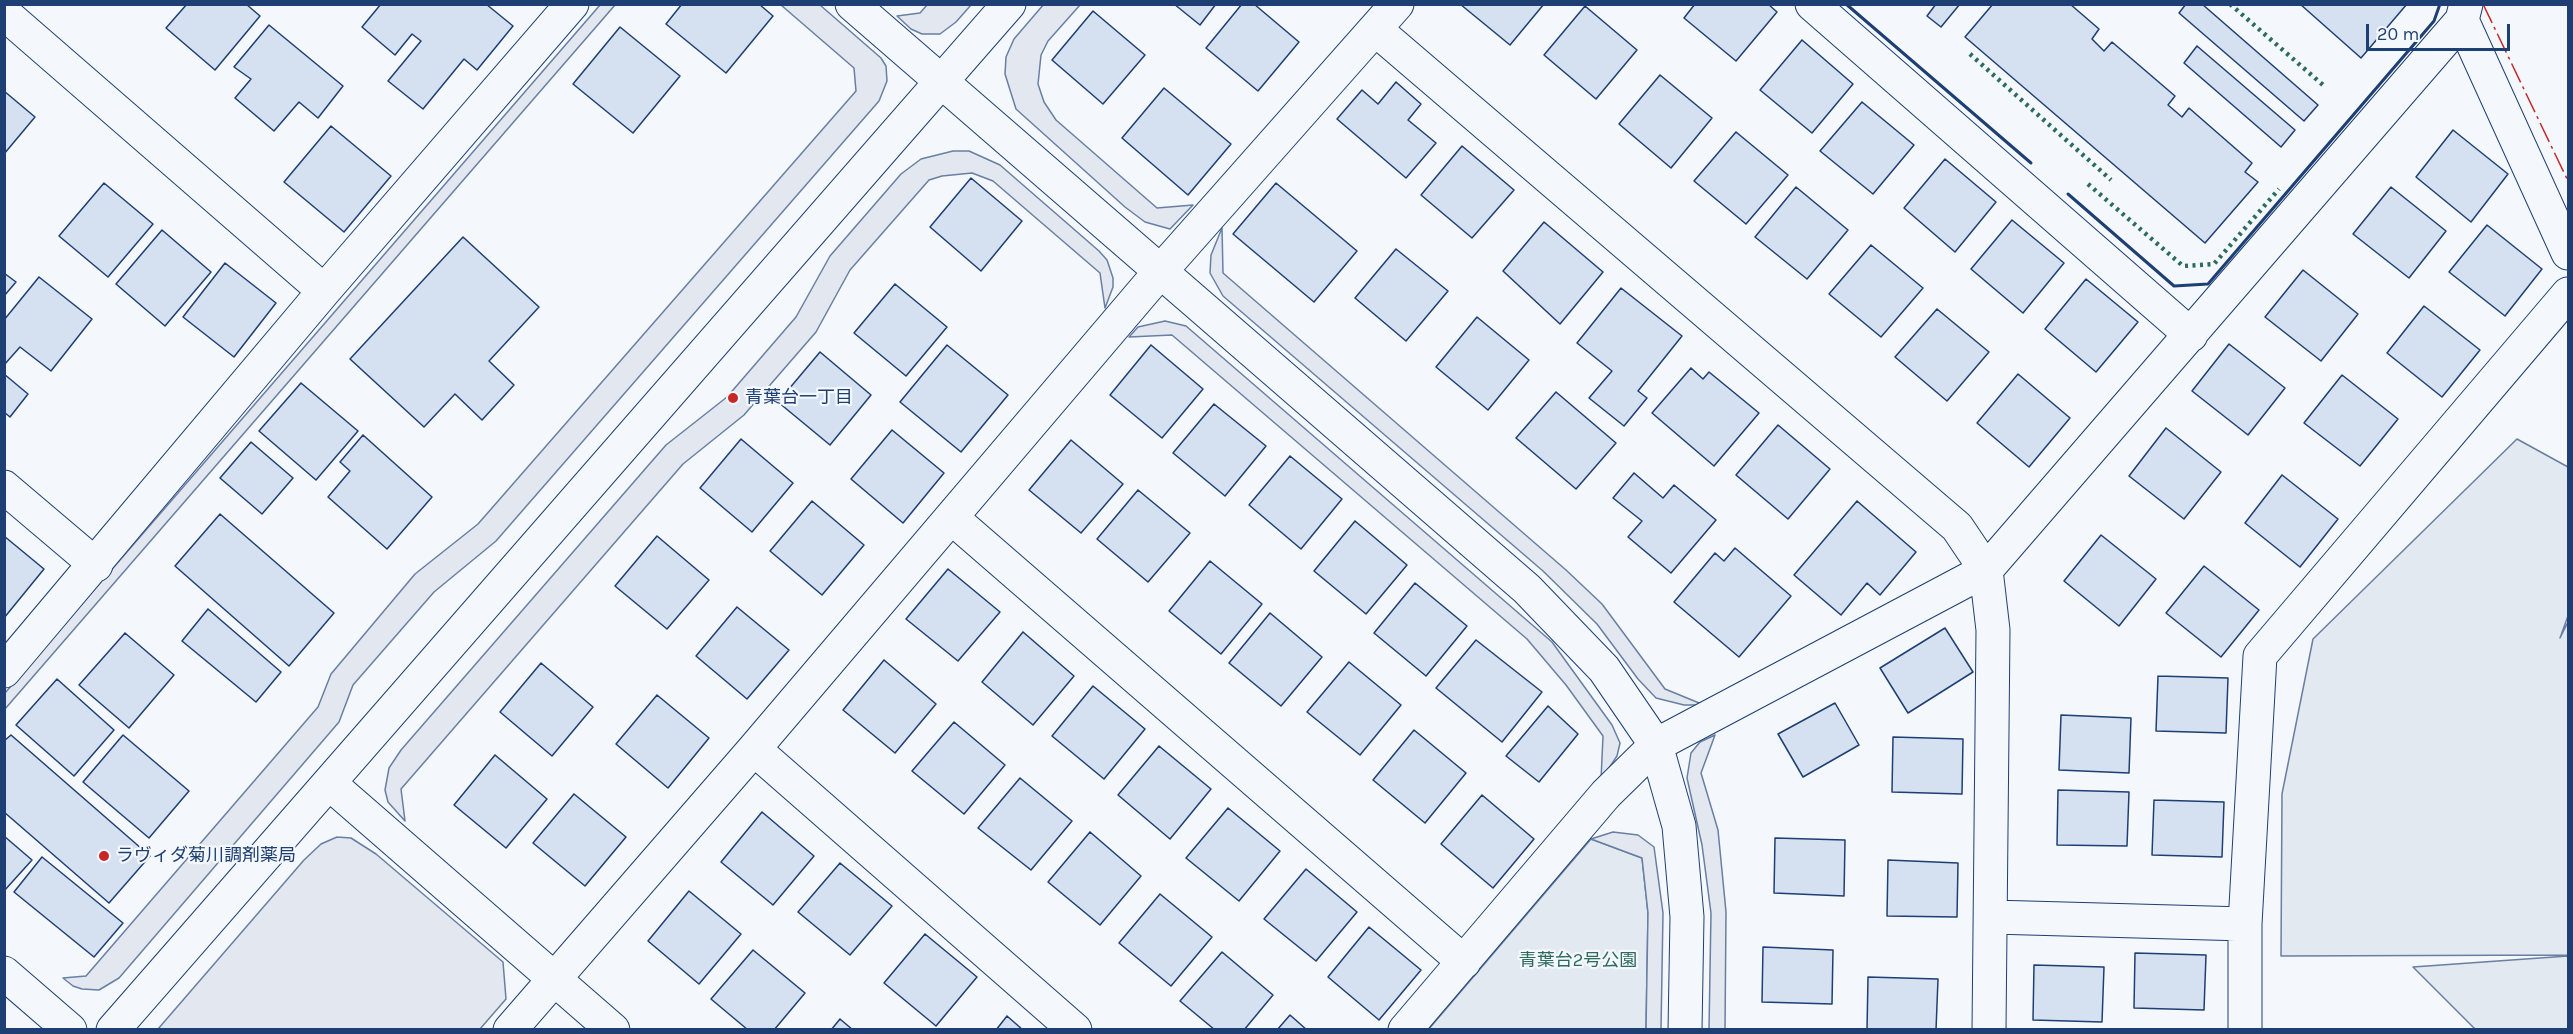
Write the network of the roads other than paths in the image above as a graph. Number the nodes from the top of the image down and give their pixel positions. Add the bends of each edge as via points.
1 (852, 4) edge
2 (1009, 4) edge
3 (1397, 4) edge
4 (1812, 4) edge
5 (561, 8) edge
6 (2464, 12) edge
7 (4, 13) edge
8 (1375, 30) junction
9 (943, 83) junction
10 (2568, 253) edge
11 (1160, 273) junction
12 (324, 291) junction
13 (2568, 294) edge
14 (2191, 335) junction
15 (4, 487) edge
16 (952, 518) junction
17 (96, 565) junction
18 (1986, 570) junction
19 (4, 671) edge
20 (1656, 745) junction
21 (754, 749) junction
22 (329, 783) junction
23 (1992, 917) junction
24 (2245, 924) junction
25 (1464, 962) junction
26 (4, 973) edge
27 (554, 978) junction
28 (70, 1029) edge
29 (113, 1029) edge
30 (510, 1029) edge
31 (613, 1029) edge
32 (1075, 1029) edge
33 (1405, 1029) edge
34 (1685, 1029) edge
35 (1989, 1029) edge
36 (2245, 1029) edge

1 - 9 street
2 - 9 street
3 - 8 street
4 - 14 street
5 - 12 street
6 - 10 street
6 - 14 street
7 - 12 street
8 - 11 street
8 - 18 street via 1957,527
9 - 11 street
9 - 22 street
11 - 16 street
11 - 20 street via 1527,589 1604,669
12 - 17 street
13 - 24 street via 2260,656
14 - 18 street
15 - 17 street
16 - 21 street
16 - 25 street
17 - 19 street
18 - 20 street
18 - 23 street via 1993,630
20 - 25 street via 1606,794
20 - 34 street via 1679,826 1687,916
21 - 27 street
21 - 32 street
22 - 27 street
22 - 29 street
23 - 24 street
23 - 35 street
24 - 36 street
25 - 33 street
26 - 28 street
27 - 30 street
27 - 31 street

